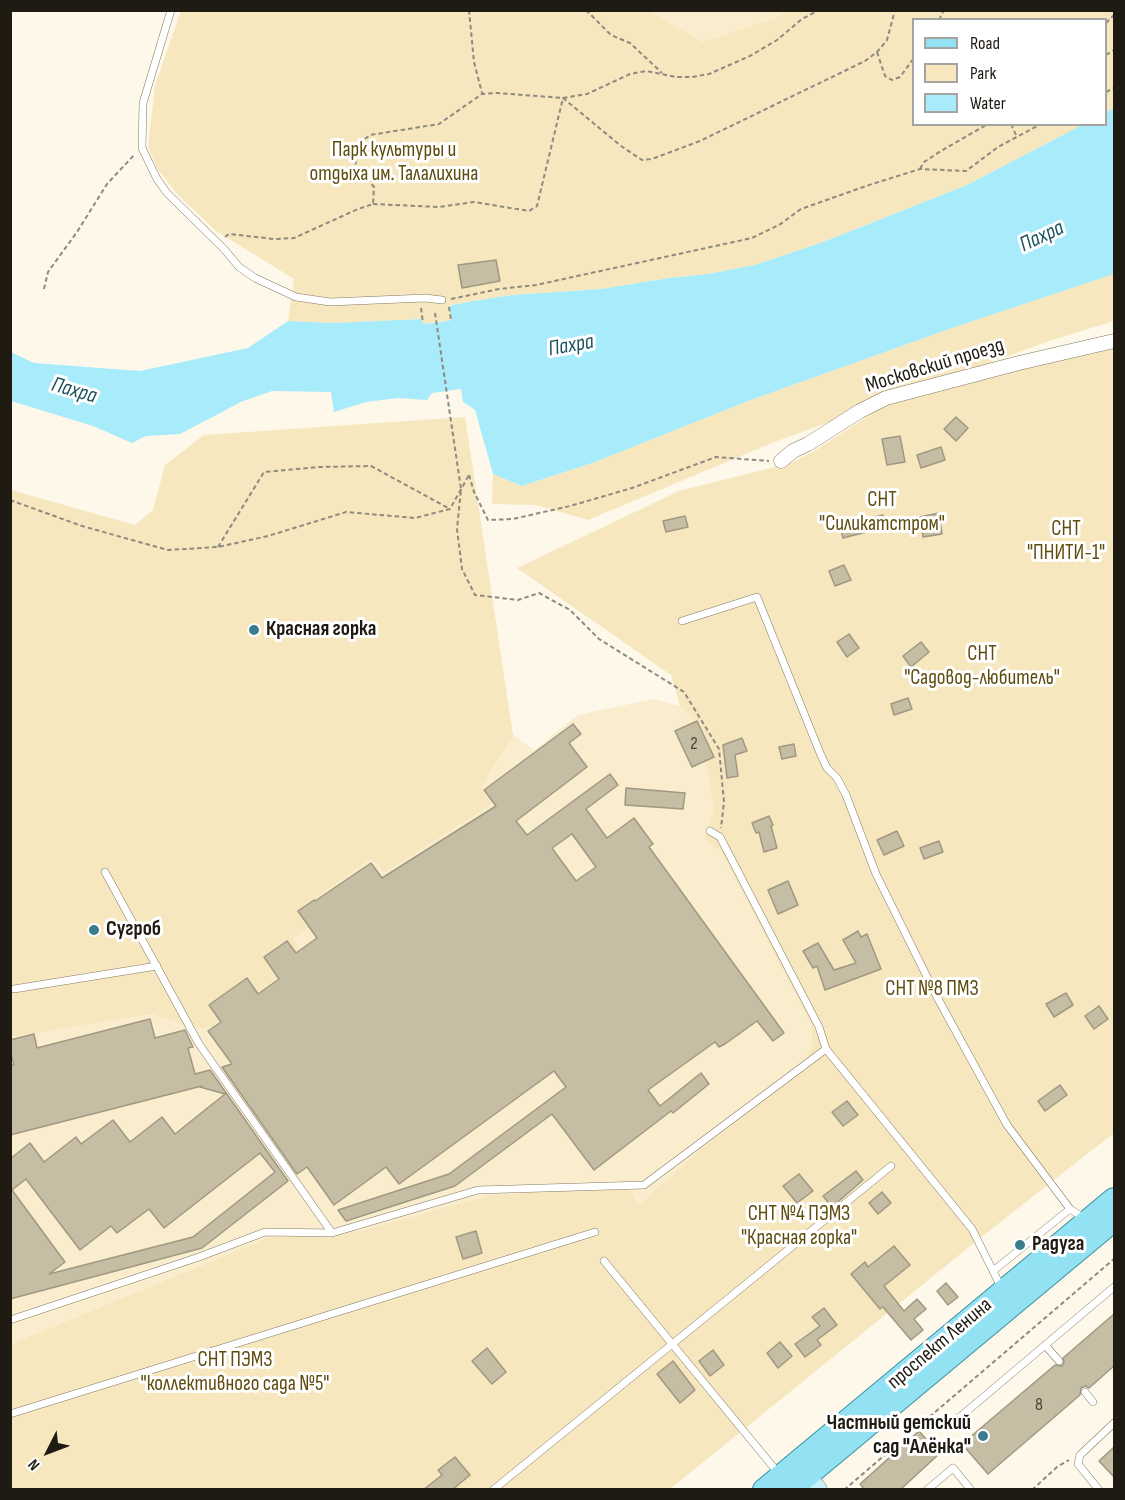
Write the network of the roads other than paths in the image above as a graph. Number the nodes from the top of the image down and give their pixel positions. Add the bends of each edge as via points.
1 (171, 10) edge
2 (445, 302) road end
3 (1114, 341) edge
4 (781, 461) road end
5 (682, 621) dead end
6 (710, 831) dead end
7 (105, 872) dead end
8 (157, 966) junction
9 (14, 989) dead end
10 (826, 1049) junction
11 (891, 1166) dead end
12 (1114, 1199) edge
13 (1079, 1215) junction
14 (1114, 1220) edge
15 (595, 1232) dead end
16 (332, 1233) junction
17 (604, 1261) dead end
18 (993, 1270) junction
19 (1114, 1287) edge
20 (1004, 1291) junction
21 (10, 1320) edge
22 (672, 1343) junction
23 (1045, 1345) junction
24 (1059, 1362) dead end
25 (1084, 1392) dead end
26 (1093, 1402) dead end
27 (10, 1414) edge
28 (954, 1422) dead end
29 (1114, 1424) edge
30 (792, 1481) edge
31 (493, 1490) edge
32 (927, 1490) edge
33 (971, 1490) edge
34 (1099, 1490) edge

1 - 2 lane via 143,103 142,148 167,193 239,267 296,297 330,302 425,298
3 - 4 street, Московский проезд via 886,398
5 - 13 lane via 757,597 820,753 846,795 876,873 938,997 1007,1125
6 - 10 lane via 720,837 819,1027
7 - 8 lane
8 - 9 lane
8 - 16 lane via 199,1044
10 - 16 lane via 644,1185 478,1190
10 - 18 lane via 972,1229
11 - 22 lane
12 - 13 main road, проспект Ленина
13 - 18 lane
13 - 20 main road, проспект Ленина
14 - 30 main road, проспект Ленина
15 - 27 lane
16 - 21 lane via 265,1232
17 - 22 lane
18 - 20 lane
19 - 23 lane
20 - 30 main road, проспект Ленина
22 - 30 lane
22 - 31 lane
23 - 24 lane
23 - 28 lane
25 - 26 lane
29 - 34 lane via 1080,1455 1078,1464
32 - 33 lane via 953,1468

